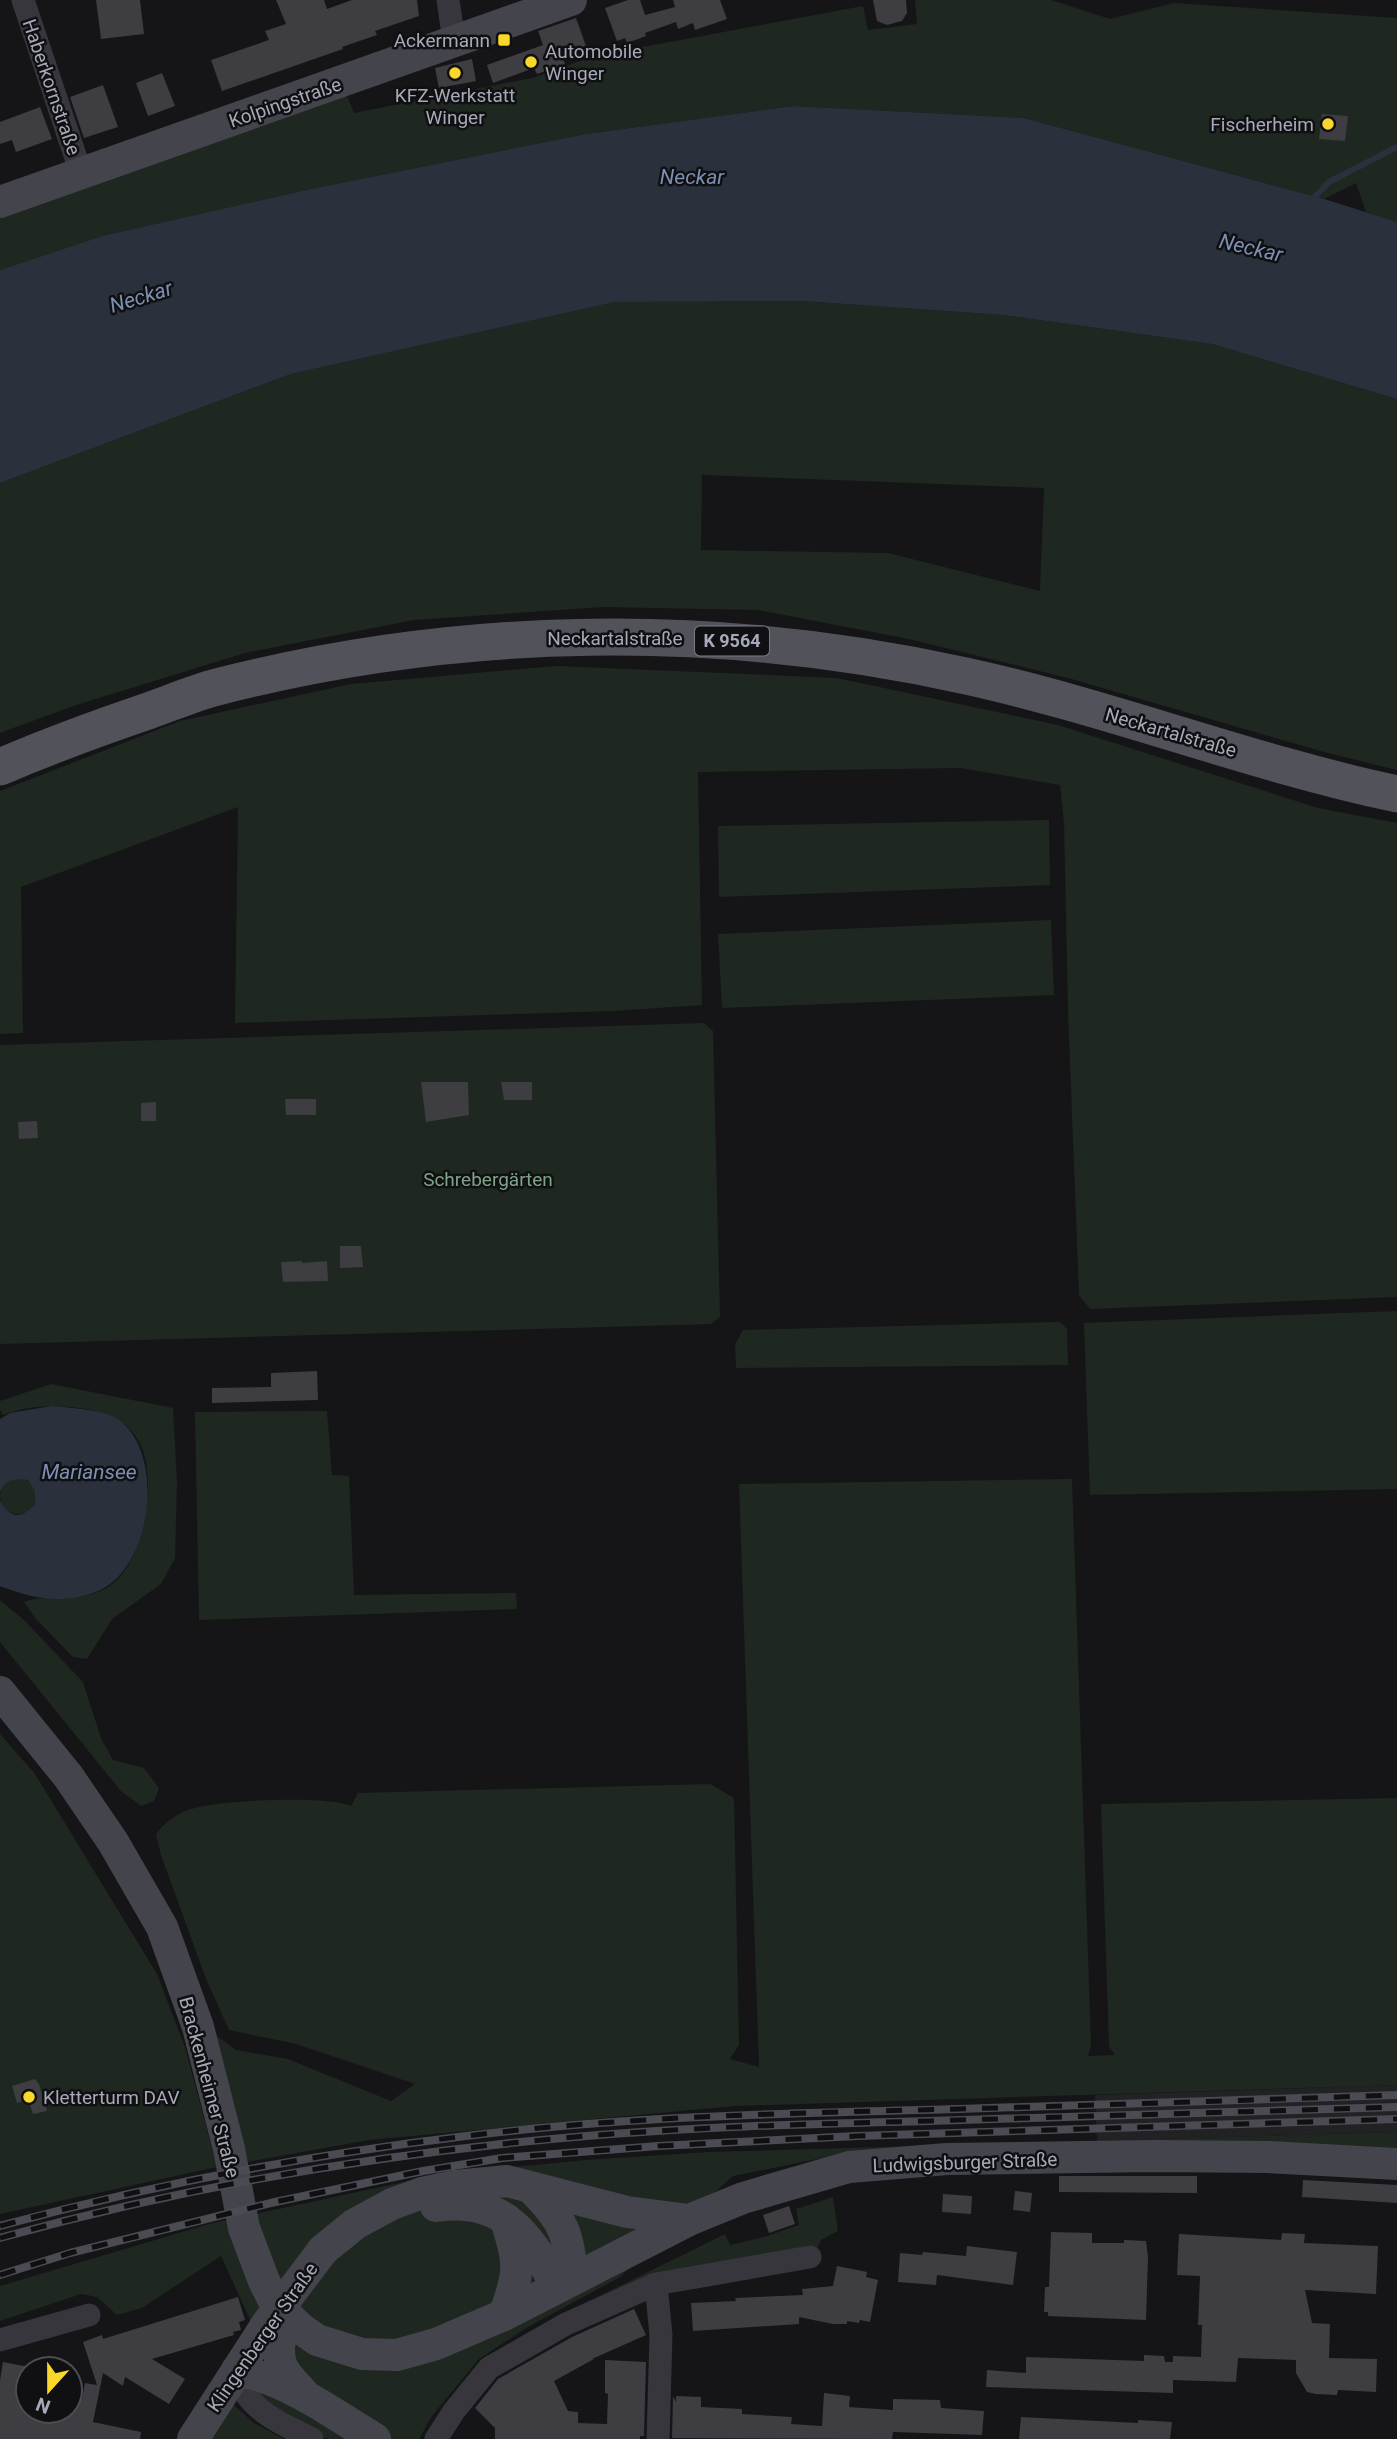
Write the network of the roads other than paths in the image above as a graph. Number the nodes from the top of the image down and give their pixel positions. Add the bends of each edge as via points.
1 (23, 0) edge
2 (448, 0) edge
3 (571, 0) edge
4 (454, 41) junction
5 (81, 173) junction
6 (0, 202) edge
7 (0, 766) edge
8 (1397, 794) edge
9 (0, 1692) edge
10 (1397, 2164) edge
11 (531, 2188) junction
12 (505, 2218) junction
13 (690, 2220) junction
14 (810, 2257) dead end
15 (328, 2258) junction
16 (264, 2281) joint
17 (564, 2284) junction
18 (656, 2284) junction
19 (89, 2315) dead end
20 (504, 2315) junction
21 (273, 2330) junction
22 (0, 2340) edge
23 (237, 2370) junction
24 (308, 2399) junction
25 (193, 2439) edge
26 (312, 2439) edge
27 (375, 2439) edge
28 (436, 2439) edge
29 (658, 2439) edge

1 - 5 street, Haberkornstraße
2 - 4 street
3 - 4 street, Kolpingstraße
4 - 5 street, Kolpingstraße
5 - 6 street, Kolpingstraße
7 - 8 main road, Neckartalstraße / K 9564 via 213,688 291,670 371,655 550,637 643,636 801,648 968,676
9 - 16 street, Brackenheimer Straße via 68,1776 162,1927 198,2027 244,2228
10 - 13 street, Ludwigsburger Straße via 1154,2155 947,2159 849,2167 743,2198
11 - 13 street, Klingenberger Straße via 627,2212
11 - 15 street, Klingenberger Straße via 507,2181 422,2193 355,2224
11 - 17 street via 552,2208 565,2232
12 - 15 street via 481,2206 429,2206 401,2216
12 - 17 street
12 - 20 street via 517,2256 517,2277
13 - 17 street, Ludwigsburger Straße
14 - 18 street
15 - 21 street, Klingenberger Straße, bridge
16 - 20 street, Ludwigsburger Straße via 276,2305 300,2328 317,2340 362,2354 397,2354 436,2344
17 - 20 street, Ludwigsburger Straße
18 - 28 street via 566,2324 489,2368
18 - 29 street via 662,2335
19 - 22 street
21 - 23 street, Klingenberger Straße
21 - 24 street via 280,2368
23 - 24 street via 258,2374
23 - 25 street, Klingenberger Straße
23 - 26 street via 244,2391 258,2408
24 - 27 street

